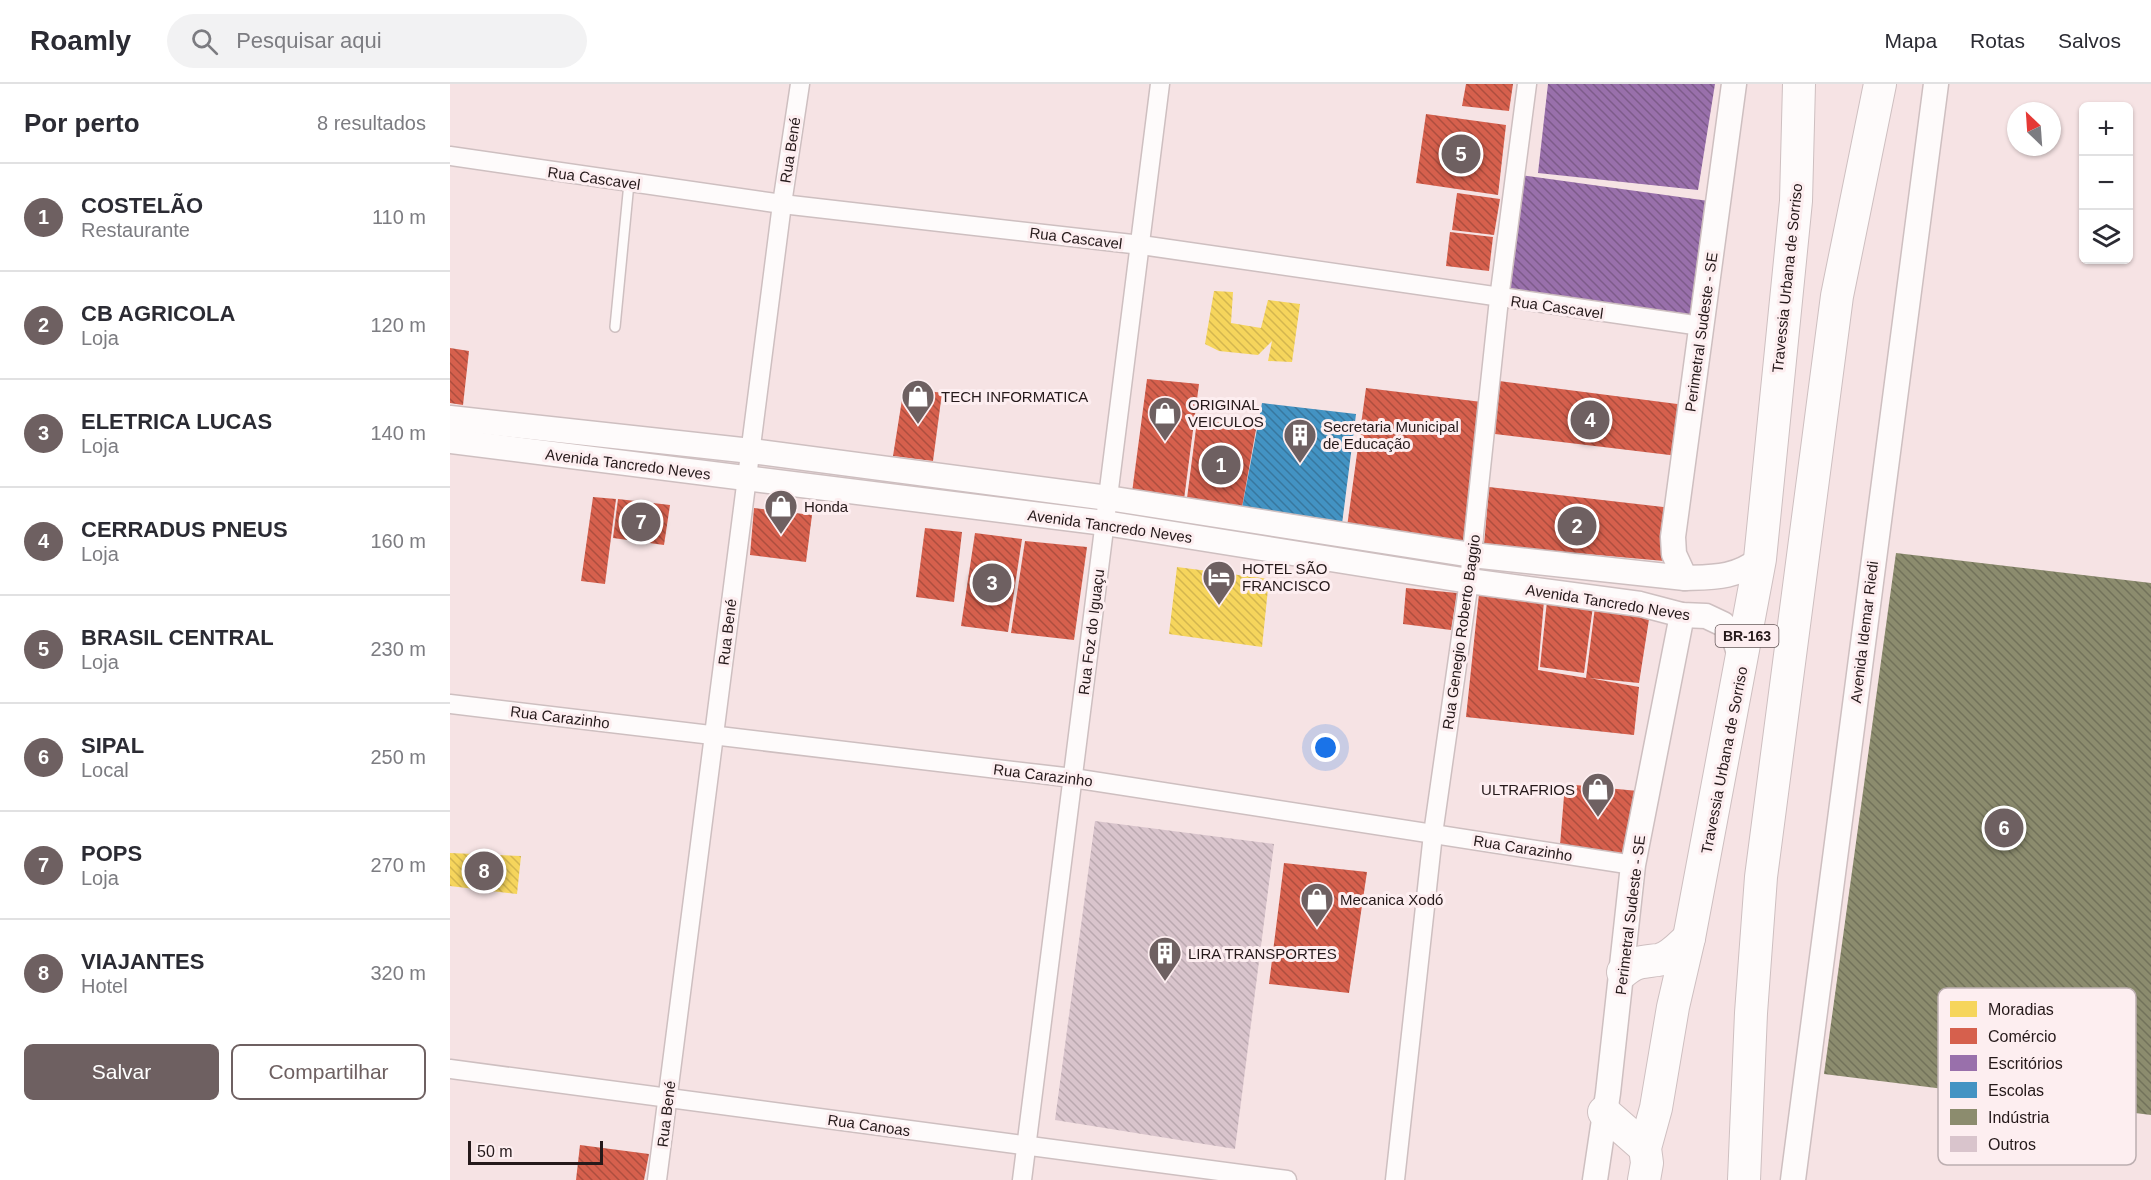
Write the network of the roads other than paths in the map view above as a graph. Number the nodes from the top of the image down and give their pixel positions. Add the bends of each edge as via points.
1 (800, 84) edge
2 (1160, 84) edge
3 (1527, 84) edge
4 (1734, 84) edge
5 (1799, 84) edge
6 (1880, 84) edge
7 (1936, 84) edge
8 (450, 156) edge
9 (629, 183) junction
10 (782, 204) junction
11 (1141, 245) junction
12 (1499, 299) junction
13 (1701, 326) junction
14 (615, 327) dead end
15 (450, 418) edge
16 (450, 441) edge
17 (752, 451) junction
18 (746, 480) junction
19 (1108, 498) junction
20 (1105, 524) junction
21 (1472, 555) junction
22 (1760, 559) junction
23 (1685, 578) junction
24 (1469, 581) junction
25 (1682, 615) junction
26 (1742, 663) junction
27 (450, 704) edge
28 (714, 736) junction
29 (1072, 778) junction
30 (1433, 834) junction
31 (1633, 865) junction
32 (1689, 938) junction
33 (1623, 972) junction
34 (450, 1069) edge
35 (668, 1098) junction
36 (1604, 1112) junction
37 (1027, 1147) junction
38 (1646, 1168) edge
39 (657, 1180) edge
40 (1022, 1180) edge
41 (1287, 1180) edge
42 (1395, 1180) edge
43 (1595, 1180) edge
44 (1744, 1180) edge
45 (1793, 1180) edge

1 - 10 street, Rua Bené
2 - 11 street, Rua Foz do Iguaçu
3 - 12 street, Rua Genegio Roberto Baggio
4 - 13 street, Perimetral Sudeste - SE
5 - 22 highway, Travessia Urbana de Sorriso / BR-163 via 1796,201
6 - 44 highway, BR-163 via 1836,296 1761,877
7 - 45 street, Avenida Idemar Riedi
8 - 9 street, Rua Cascavel
9 - 10 street, Rua Cascavel
9 - 14 lane
10 - 11 street, Rua Cascavel
10 - 17 street, Rua Bené
11 - 12 street, Rua Cascavel
11 - 19 street, Rua Foz do Iguaçu
12 - 13 street, Rua Cascavel
12 - 21 street, Rua Genegio Roberto Baggio
13 - 23 street, Perimetral Sudeste - SE via 1673,537 1674,554
15 - 17 street, Avenida Tancredo Neves
16 - 18 street, Avenida Tancredo Neves
17 - 18 street, Rua Bené
17 - 19 street, Avenida Tancredo Neves
18 - 20 street, Avenida Tancredo Neves
18 - 28 street, Rua Bené
19 - 20 street, Rua Foz do Iguaçu
19 - 21 street, Avenida Tancredo Neves
20 - 24 street, Avenida Tancredo Neves
20 - 29 street, Rua Foz do Iguaçu
21 - 23 street, Avenida Tancredo Neves
21 - 24 street, Rua Genegio Roberto Baggio
22 - 23 street, Avenida Tancredo Neves via 1743,572
22 - 26 highway, Travessia Urbana de Sorriso / BR-163
23 - 25 street via 1701,586 1704,598 1699,609
24 - 25 street, Avenida Tancredo Neves via 1640,604
24 - 30 street, Rua Genegio Roberto Baggio
25 - 26 street, Avenida Tancredo Neves via 1706,616 1723,624 1734,638
25 - 31 street, Perimetral Sudeste - SE
26 - 32 highway, Travessia Urbana de Sorriso / BR-163
27 - 28 street, Rua Carazinho
28 - 29 street, Rua Carazinho
28 - 35 street, Rua Bené
29 - 30 street, Rua Carazinho
29 - 37 street, Rua Foz do Iguaçu
30 - 31 street, Rua Carazinho
30 - 42 street, Rua Genegio Roberto Baggio
31 - 33 street, Perimetral Sudeste - SE
32 - 33 highway via 1671,955 1634,963
32 - 38 highway, Travessia Urbana de Sorriso / BR-163 via 1673,1007
33 - 36 street, Perimetral Sudeste - SE
34 - 35 street, Rua Canoas
35 - 37 street, Rua Canoas
35 - 39 street, Rua Bené
36 - 38 highway
36 - 43 street, Perimetral Sudeste - SE
37 - 40 street, Rua Foz do Iguaçu
37 - 41 street, Rua Canoas

